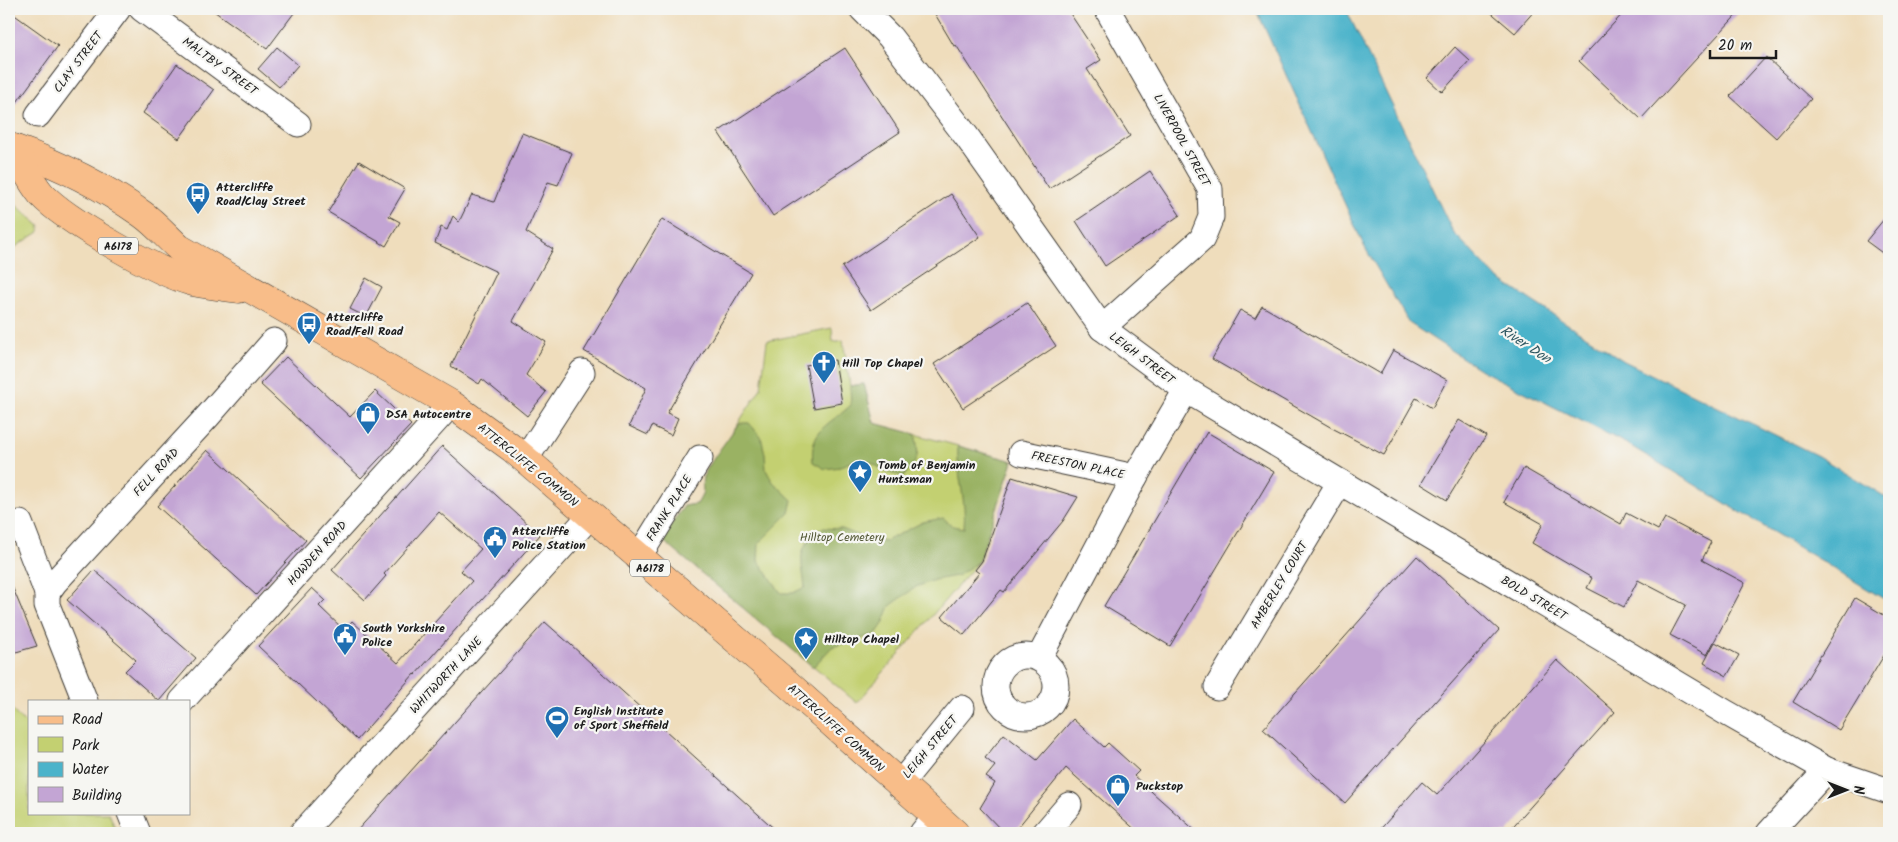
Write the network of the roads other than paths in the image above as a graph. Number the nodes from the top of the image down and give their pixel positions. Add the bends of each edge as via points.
1 (118, 9) edge
2 (142, 9) edge
3 (862, 9) edge
4 (1107, 9) edge
5 (38, 115) dead end
6 (298, 124) dead end
7 (11, 146) edge
8 (255, 292) junction
9 (1102, 328) junction
10 (274, 341) dead end
11 (582, 372) dead end
12 (1186, 390) junction
13 (451, 404) junction
14 (1021, 453) dead end
15 (700, 458) dead end
16 (525, 460) junction
17 (1135, 477) junction
18 (1340, 482) junction
19 (590, 516) junction
20 (20, 523) dead end
21 (638, 558) junction
22 (47, 599) junction
23 (1039, 658) dead end
24 (1217, 687) dead end
25 (86, 700) edge
26 (183, 700) edge
27 (962, 708) dead end
28 (1827, 770) junction
29 (899, 785) junction
30 (1889, 791) edge
31 (1069, 805) dead end
32 (130, 814) edge
33 (937, 828) edge
34 (138, 833) edge
35 (302, 833) edge
36 (1045, 833) edge
37 (1769, 833) edge

1 - 5 street, CLAY STREET
2 - 6 street, MALTBY STREET
3 - 9 street, LEIGH STREET via 890,37 968,138
4 - 9 street, LIVERPOOL STREET via 1210,189 1211,217 1202,240
7 - 8 main road, ATTERCLIFFE COMMON / A6178 via 50,184 80,206 132,235 179,248
7 - 8 main road, ATTERCLIFFE COMMON / A6178 via 41,194 125,251 192,282
8 - 13 main road, ATTERCLIFFE COMMON / A6178
9 - 12 street, LEIGH STREET
10 - 22 street, FELL ROAD via 55,582
11 - 16 street
12 - 17 street, LEIGH STREET
12 - 18 street, BOLD STREET
13 - 16 main road, ATTERCLIFFE COMMON / A6178
13 - 26 street, HOWDEN ROAD
14 - 17 street, FREESTON PLACE
15 - 21 street, FRANK PLACE
16 - 19 main road, ATTERCLIFFE COMMON / A6178
17 - 23 street, LEIGH STREET
18 - 24 street, AMBERLEY COURT
18 - 28 street, BOLD STREET
19 - 21 main road, ATTERCLIFFE COMMON / A6178
19 - 35 street, WHITWORTH LANE
20 - 22 street
21 - 29 main road, ATTERCLIFFE COMMON / A6178 via 788,685
22 - 25 street
27 - 29 street, LEIGH STREET
28 - 30 street, BOLD STREET
28 - 37 street
29 - 33 main road, ATTERCLIFFE COMMON / A6178
31 - 36 street
32 - 34 street

